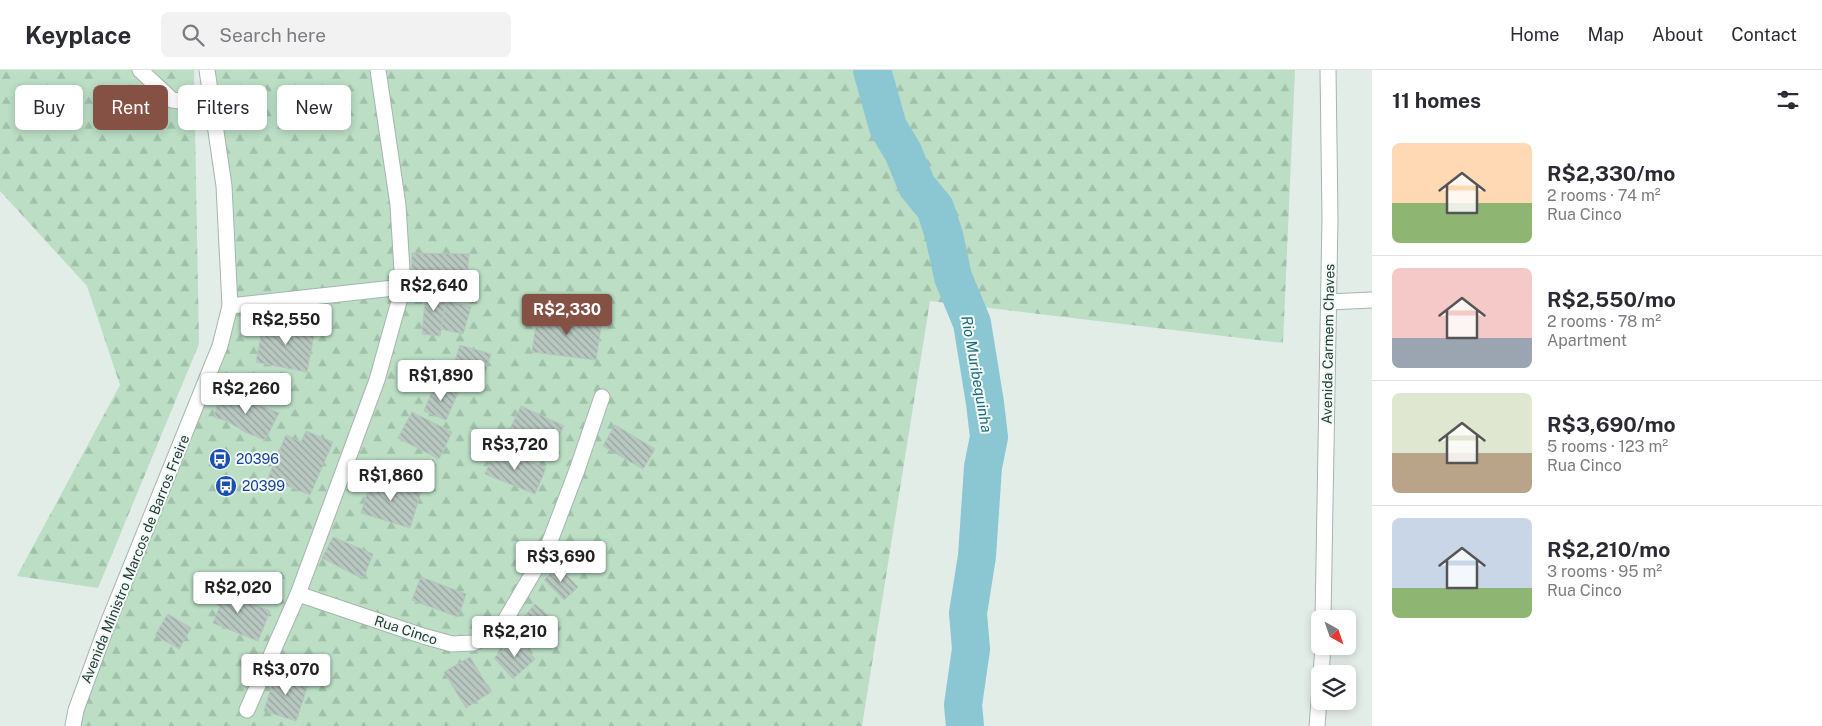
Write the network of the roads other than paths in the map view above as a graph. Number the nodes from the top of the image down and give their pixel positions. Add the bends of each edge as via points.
1 (140, 70) edge
2 (207, 70) edge
3 (378, 70) edge
4 (1328, 70) edge
5 (209, 85) edge
6 (178, 101) edge
7 (216, 130) edge
8 (403, 287) junction
9 (1372, 300) edge
10 (1329, 302) junction
11 (230, 306) junction
12 (602, 397) dead end
13 (298, 594) junction
14 (1323, 610) edge
15 (247, 710) dead end
16 (1318, 710) edge
17 (73, 726) edge
18 (1317, 726) edge

1 - 6 street via 172,100
2 - 5 street, Avenida Ministro Marcos de Barros Freire
3 - 8 street via 398,205
4 - 10 street, Avenida Carmem Chaves
7 - 11 street, Avenida Ministro Marcos de Barros Freire via 224,186
8 - 11 street
8 - 13 street via 377,380
9 - 10 street
10 - 14 street, Avenida Carmem Chaves
11 - 17 street, Avenida Ministro Marcos de Barros Freire via 220,346 106,628
12 - 13 street, Rua Cinco via 547,549 511,612 490,636 474,643 452,644
13 - 15 street
16 - 18 street

